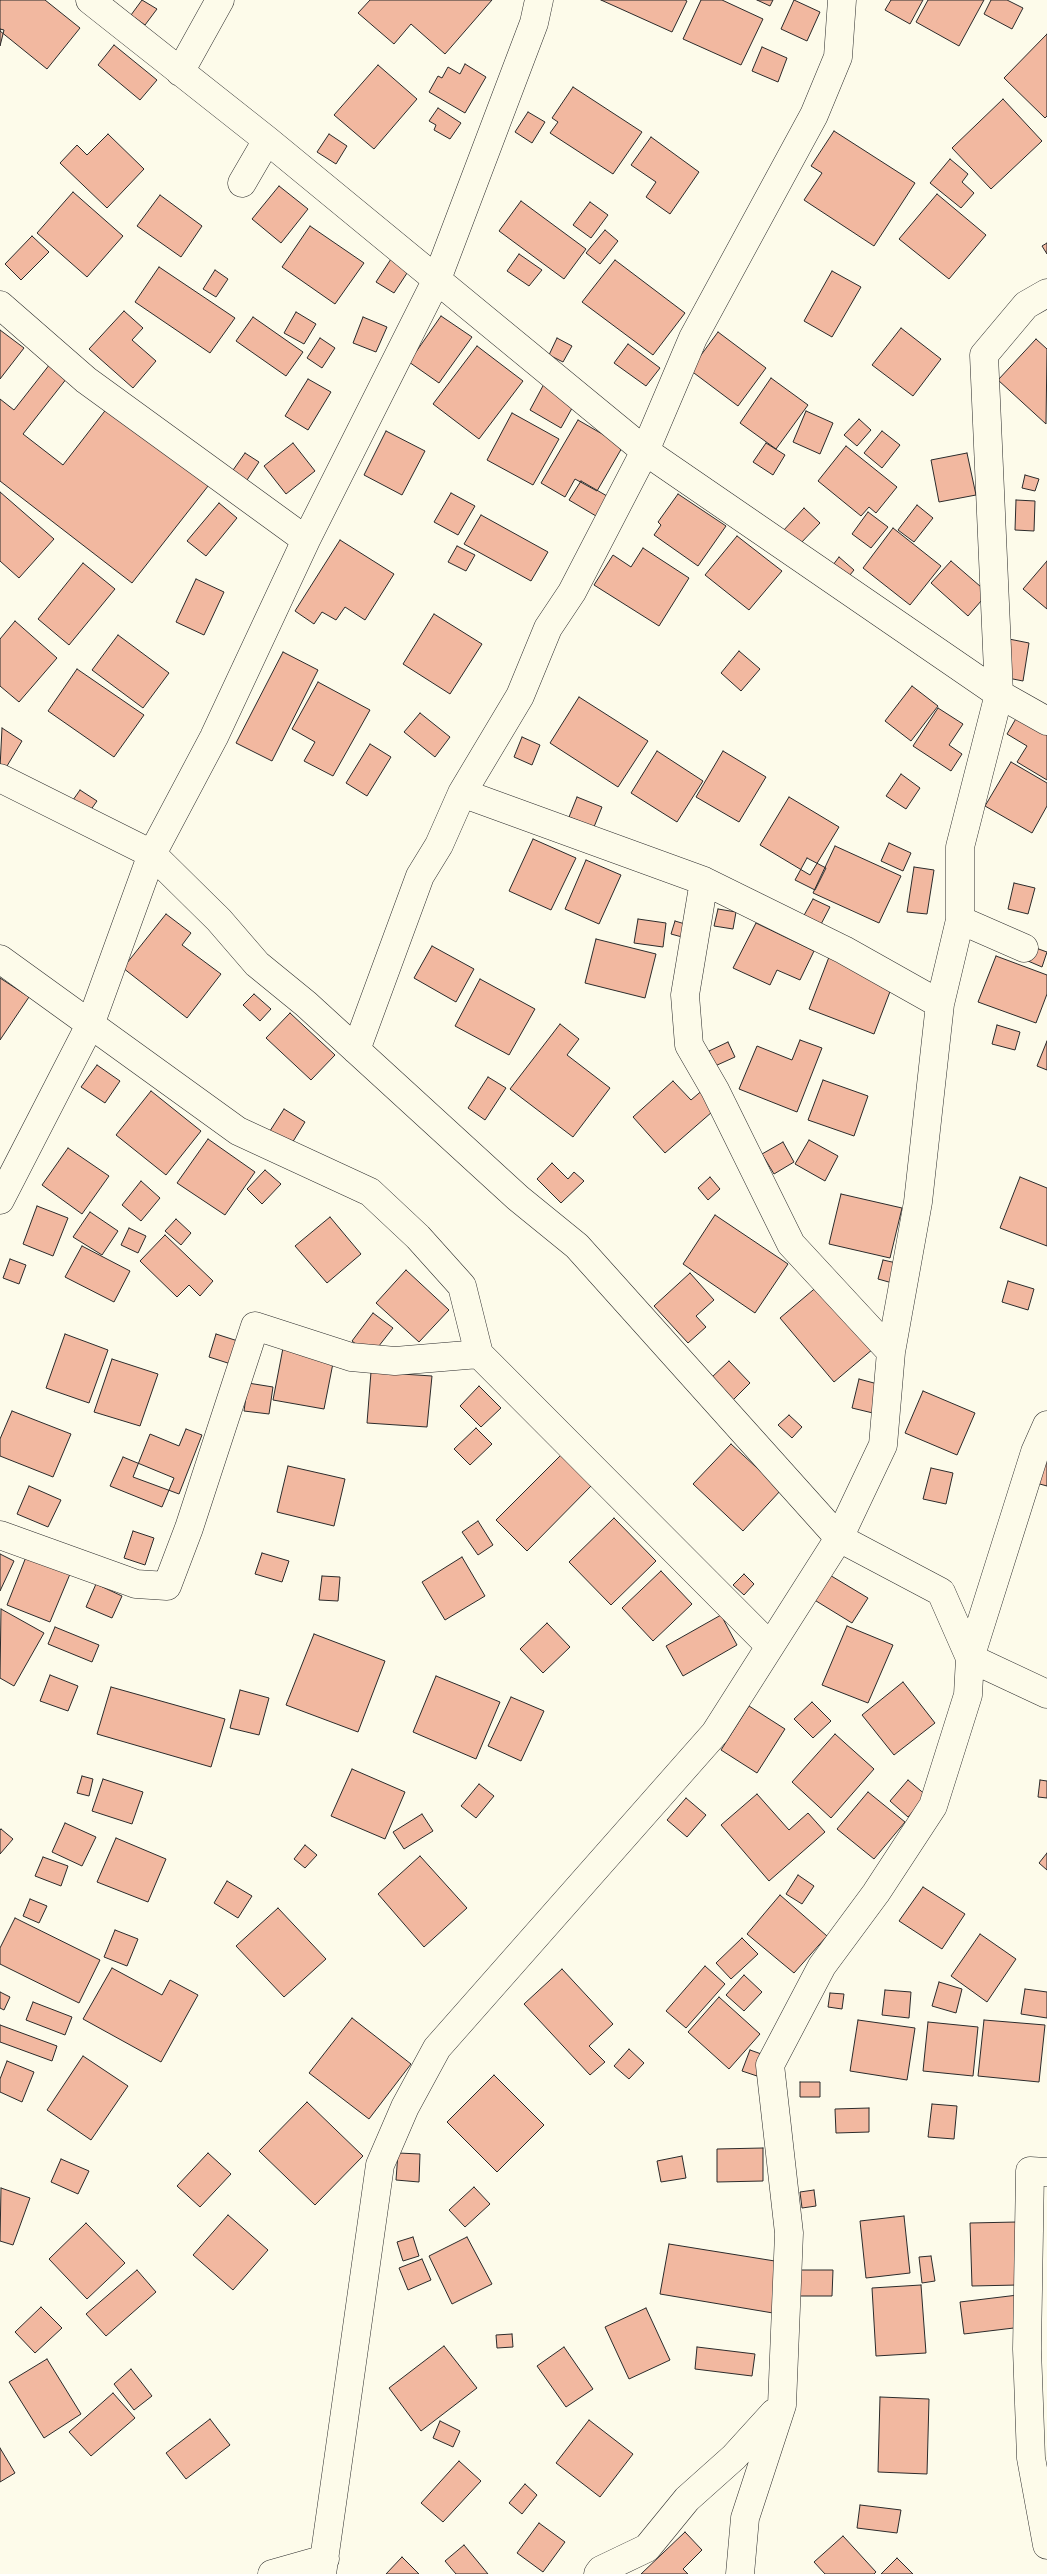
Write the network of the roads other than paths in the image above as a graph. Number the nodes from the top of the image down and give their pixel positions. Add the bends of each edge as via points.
1 (90, 0) edge
2 (220, 0) edge
3 (539, 0) edge
4 (842, 0) edge
5 (180, 72) junction
6 (267, 140) junction
7 (242, 183) dead end
8 (437, 279) junction
9 (1047, 293) edge
10 (0, 305) edge
11 (645, 451) junction
12 (306, 540) junction
13 (999, 694) junction
14 (1047, 721) edge
15 (0, 778) edge
16 (462, 793) junction
17 (152, 854) junction
18 (704, 881) junction
19 (960, 920) junction
20 (1024, 948) dead end
21 (0, 959) edge
22 (940, 1004) junction
23 (90, 1025) junction
24 (356, 1050) junction
25 (0, 1200) edge
26 (891, 1352) junction
27 (479, 1354) junction
28 (1047, 1425) edge
29 (0, 1535) edge
30 (839, 1538) junction
31 (770, 1646) junction
32 (970, 1658) junction
33 (1047, 1694) edge
34 (1047, 2172) edge
35 (782, 2405) junction
36 (1047, 2545) edge
37 (324, 2567) edge
38 (272, 2574) edge
39 (598, 2574) edge
40 (740, 2574) edge

1 - 5 street
2 - 5 street
3 - 8 street via 534,23
4 - 11 street via 838,57 814,115 693,338
5 - 6 street
6 - 7 street
6 - 8 street
8 - 11 street
8 - 12 street
9 - 13 street via 1026,305 984,355
10 - 12 street via 86,380
11 - 13 street
11 - 16 street via 572,592 548,628 520,696
12 - 17 street via 214,737
13 - 14 street
13 - 19 street via 960,847
15 - 17 street
16 - 18 street
16 - 24 street via 439,845 420,876
17 - 23 street
17 - 24 street via 219,920 257,964
18 - 22 street via 844,950
18 - 26 street via 685,995 689,1045 715,1090 791,1244
19 - 20 street
19 - 22 street
21 - 23 street
22 - 26 street via 918,1202
23 - 25 street
23 - 27 street via 238,1131 370,1192 418,1237 462,1286
24 - 30 street via 518,1198 577,1246
26 - 30 street via 884,1445
27 - 29 street via 395,1361 351,1357 255,1326 167,1586 136,1584
27 - 31 street
28 - 32 street
30 - 31 street
30 - 32 street via 941,1592
31 - 37 street via 715,1733 437,2048 405,2107 380,2165
32 - 33 street
32 - 35 street via 968,1695 933,1806 876,1893 822,1966 770,2065 789,2233
34 - 36 street via 1030,2170 1027,2349 1031,2458
35 - 39 street via 734,2458 688,2499 647,2548
35 - 40 street via 745,2518
37 - 38 street

